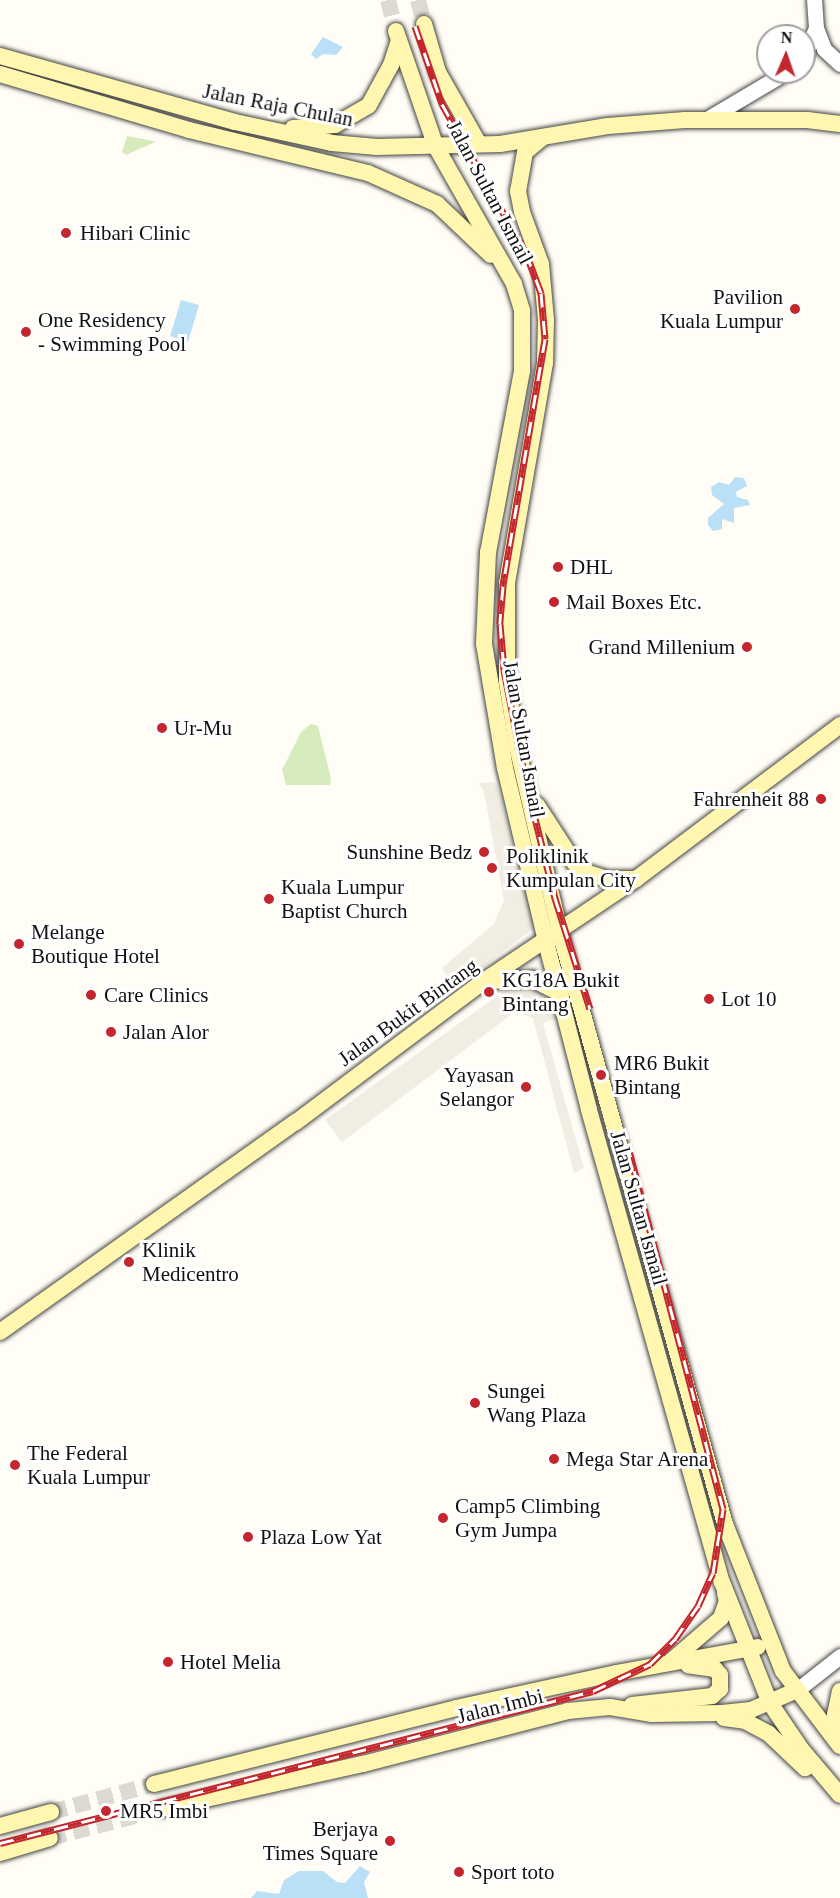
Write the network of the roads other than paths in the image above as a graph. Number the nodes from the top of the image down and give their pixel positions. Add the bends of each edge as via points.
1 (814, 0) edge
2 (424, 24) tunnel mouth
3 (816, 24) edge
4 (816, 28) edge
5 (0, 56) edge
6 (840, 64) edge
7 (0, 74) edge
8 (766, 84) edge
9 (707, 119) junction
10 (840, 124) edge
11 (256, 126) junction
12 (543, 137) junction
13 (479, 144) junction
14 (436, 147) junction
15 (514, 284) junction
16 (840, 725) edge
17 (531, 796) junction
18 (636, 879) junction
19 (560, 932) junction
20 (546, 942) junction
21 (481, 983) junction
22 (561, 994) junction
23 (0, 1332) edge
24 (722, 1582) junction
25 (771, 1645) junction
26 (749, 1649) junction
27 (840, 1656) edge
28 (669, 1663) junction
29 (797, 1690) junction
30 (840, 1691) edge
31 (770, 1703) junction
32 (610, 1707) junction
33 (698, 1714) junction
34 (840, 1730) edge
35 (840, 1746) edge
36 (154, 1784) tunnel mouth
37 (840, 1795) edge
38 (161, 1809) tunnel mouth
39 (840, 1809) edge
40 (51, 1812) tunnel mouth
41 (0, 1826) edge
42 (50, 1838) tunnel mouth
43 (0, 1853) edge

1 - 3 street
2 - 13 main road, Jalan Sultan Ismail via 438,72
4 - 6 street via 824,49
5 - 11 main road, Jalan Raja Chulan
7 - 15 main road, Jalan Raja Chulan via 189,130 368,173 403,187 436,204 459,222
8 - 9 street
9 - 10 main road, Jalan Raja Chulan
9 - 12 main road, Jalan Raja Chulan via 608,126
11 - 14 main road, Jalan Raja Chulan via 332,143
11 - 14 main road, Jalan Sultan Ismail via 320,127 350,119 369,105 391,65 398,35
12 - 13 main road, Jalan Raja Chulan
12 - 17 main road, Jalan Sultan Ismail via 525,152 518,192 541,264 545,363 512,544 505,641 517,746
13 - 14 main road, Jalan Raja Chulan
14 - 15 main road, Jalan Sultan Ismail
15 - 20 main road, Jalan Sultan Ismail via 522,311 522,371 488,552 484,644 505,768
16 - 18 main road, Jalan Bukit Bintang
17 - 18 main road via 579,870 608,879
17 - 19 main road, Jalan Sultan Ismail
18 - 19 main road, Jalan Bukit Bintang
19 - 20 main road, Jalan Bukit Bintang
19 - 25 main road, Jalan Sultan Ismail via 725,1524
20 - 21 main road, Jalan Bukit Bintang
20 - 22 main road, Jalan Sultan Ismail
21 - 22 main road via 532,979
21 - 23 main road, Jalan Bukit Bintang via 296,1122
22 - 24 main road, Jalan Sultan Ismail via 594,1131
24 - 26 main road, Jalan Sultan Ismail
24 - 28 main road via 727,1601 721,1618
25 - 26 main road, Jalan Imbi
25 - 29 main road, Jalan Sultan Ismail
25 - 31 main road
26 - 28 main road, Jalan Imbi
26 - 31 main road, Jalan Sultan Ismail
27 - 29 street, Jalan Imbi
28 - 32 main road via 715,1669 720,1675 720,1689 712,1696
28 - 36 main road, Jalan Imbi via 445,1711
29 - 31 main road, Jalan Imbi
29 - 35 main road, Jalan Sultan Ismail
30 - 34 main road via 836,1715
31 - 33 main road, Jalan Imbi via 751,1710
31 - 37 main road, Jalan Sultan Ismail via 801,1749
32 - 33 main road, Jalan Imbi via 652,1714
32 - 38 main road, Jalan Imbi via 568,1711 363,1764
33 - 39 main road via 745,1721 769,1734 808,1770
40 - 41 main road
42 - 43 main road

